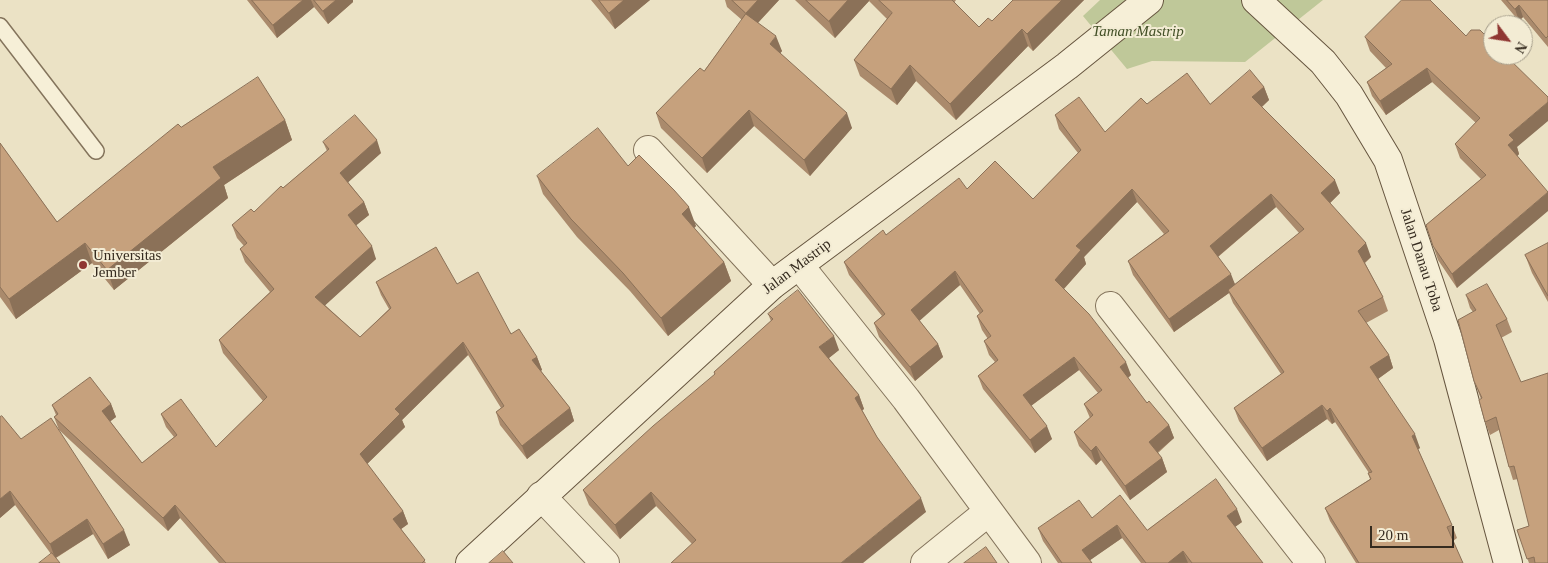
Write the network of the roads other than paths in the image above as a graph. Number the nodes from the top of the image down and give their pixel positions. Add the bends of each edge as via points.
1 (1149, 0) edge
2 (1256, 0) edge
3 (0, 26) edge
4 (648, 150) dead end
5 (96, 151) dead end
6 (799, 265) junction
7 (772, 284) junction
8 (1110, 306) dead end
9 (541, 496) junction
10 (988, 512) junction
11 (470, 563) edge
12 (605, 563) edge
13 (925, 563) edge
14 (1027, 563) edge
15 (1311, 563) edge
16 (1508, 563) edge

1 - 6 main road, Jalan Mastrip via 1067,66
2 - 16 main road, Jalan Danau Toba via 1323,62 1349,95 1388,160 1448,339
3 - 5 lane
4 - 7 main road
6 - 7 main road, Jalan Mastrip
6 - 10 main road via 906,399
7 - 9 main road, Jalan Mastrip
8 - 15 main road
9 - 11 main road, Jalan Mastrip
9 - 12 main road
10 - 13 main road
10 - 14 main road

